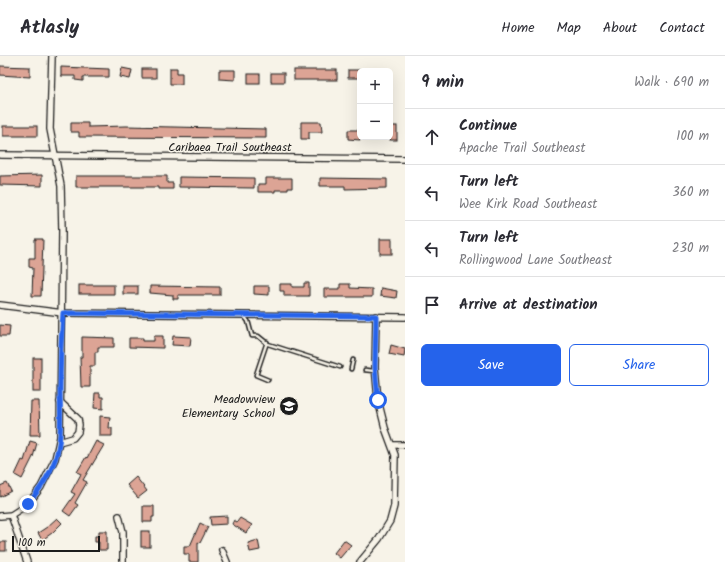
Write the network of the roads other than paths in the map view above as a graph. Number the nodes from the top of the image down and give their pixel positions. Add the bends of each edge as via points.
1 (52, 56) edge
2 (0, 155) edge
3 (55, 156) junction
4 (405, 159) edge
5 (0, 305) edge
6 (63, 313) junction
7 (243, 315) junction
8 (376, 316) junction
9 (405, 317) edge
10 (266, 342) junction
11 (353, 360) dead end
12 (340, 367) dead end
13 (351, 369) dead end
14 (365, 370) dead end
15 (376, 371) junction
16 (268, 380) dead end
17 (60, 402) junction
18 (59, 442) junction
19 (392, 445) junction
20 (405, 445) edge
21 (11, 515) junction
22 (0, 516) edge
23 (119, 516) dead end
24 (222, 550) dead end
25 (27, 562) edge
26 (123, 562) edge
27 (227, 562) edge
28 (360, 562) edge

1 - 3 street via 50,129
2 - 3 street, Caribaea Trail Southeast
3 - 4 street, Caribaea Trail Southeast
3 - 6 street via 61,186
5 - 6 street
6 - 7 street
6 - 17 street
7 - 8 street
7 - 10 lane via 248,321 252,336 258,336
8 - 9 street
8 - 15 street
10 - 12 lane
10 - 16 lane via 256,375
11 - 13 lane
14 - 15 lane
15 - 19 street via 381,416
17 - 18 street
17 - 18 street via 78,419 79,425 78,432 73,438
18 - 21 street via 55,459 41,487 28,504
19 - 20 street
19 - 28 street via 395,455 394,506 390,521
21 - 22 street
21 - 25 street
23 - 26 street via 123,532
24 - 27 street

